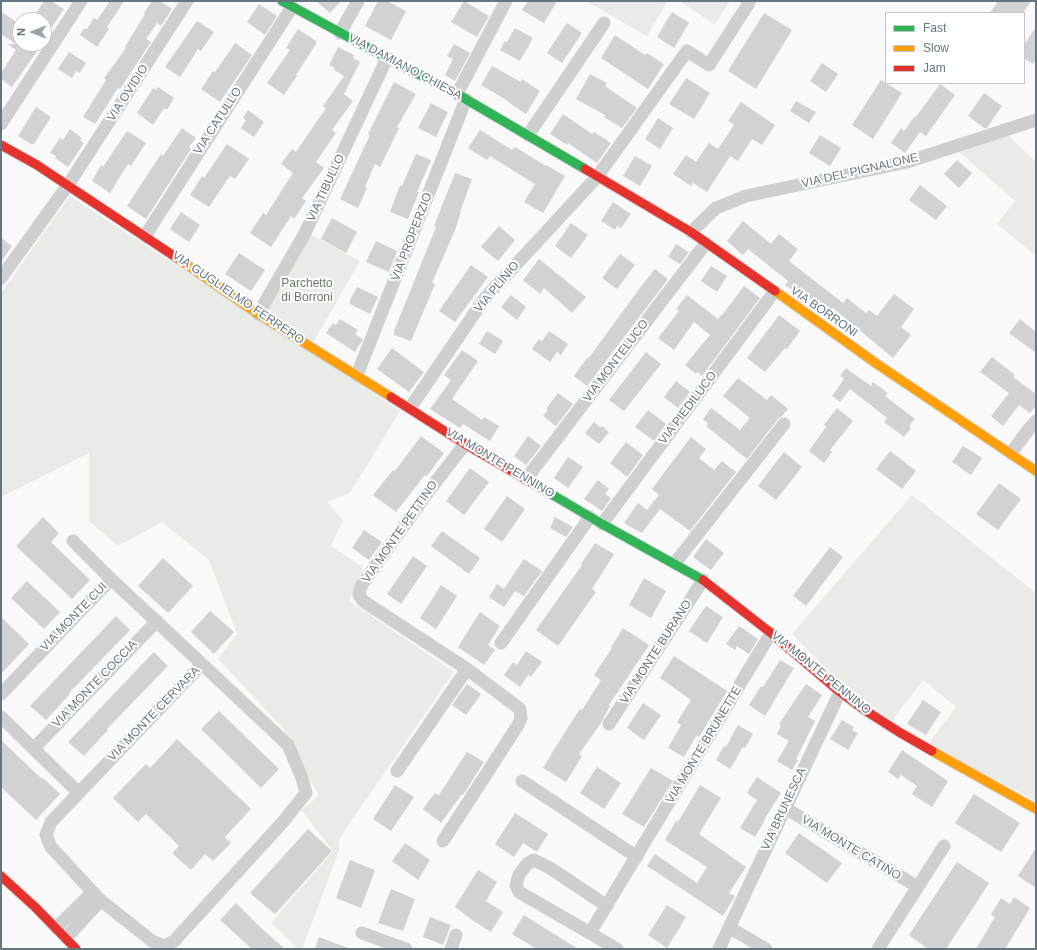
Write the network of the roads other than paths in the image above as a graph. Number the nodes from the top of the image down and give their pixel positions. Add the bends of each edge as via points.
1 (81, 1) edge
2 (187, 1) edge
3 (358, 1) edge
4 (506, 1) edge
5 (749, 3) dead end
6 (287, 4) edge
7 (604, 23) dead end
8 (340, 33) junction
9 (386, 58) junction
10 (461, 97) junction
11 (1036, 120) edge
12 (1, 124) edge
13 (528, 135) junction
14 (1, 145) edge
15 (597, 177) junction
16 (68, 185) junction
17 (691, 232) junction
18 (145, 236) junction
19 (706, 243) junction
20 (1, 278) edge
21 (774, 292) junction
22 (258, 314) junction
23 (358, 376) junction
24 (410, 408) junction
25 (1036, 421) edge
26 (784, 424) dead end
27 (465, 444) junction
28 (1011, 453) junction
29 (1036, 471) edge
30 (526, 479) junction
31 (590, 517) junction
32 (602, 524) junction
33 (73, 541) dead end
34 (675, 563) junction
35 (111, 579) junction
36 (703, 580) junction
37 (157, 621) junction
38 (771, 633) junction
39 (501, 643) dead end
40 (202, 664) junction
41 (467, 669) junction
42 (840, 692) junction
43 (1, 694) edge
44 (1, 717) edge
45 (609, 724) dead end
46 (34, 748) junction
47 (397, 771) dead end
48 (522, 781) dead end
49 (78, 792) junction
50 (785, 808) junction
51 (1036, 809) edge
52 (443, 841) dead end
53 (944, 846) dead end
54 (637, 857) junction
55 (1, 876) edge
56 (918, 887) junction
57 (97, 896) junction
58 (607, 906) junction
59 (56, 928) junction
60 (730, 928) junction
61 (362, 933) dead end
62 (590, 933) junction
63 (456, 935) dead end
64 (66, 938) junction
65 (76, 949) edge
66 (406, 949) edge
67 (451, 949) edge
68 (617, 949) edge
69 (719, 949) edge
70 (766, 949) edge
71 (878, 949) edge

1 - 12 street
2 - 16 street, VIA OVIDIO
3 - 8 street
4 - 10 street, VIA PROPERZIO
5 - 15 street, VIA PLINIO via 710,65 687,51
6 - 8 street, VIA DAMIANO CHIESA
6 - 18 street, VIA CATULLO
7 - 13 street
8 - 9 street, VIA DAMIANO CHIESA
9 - 10 street, VIA DAMIANO CHIESA
9 - 22 street, VIA TIBULLO via 304,235
10 - 13 street, VIA DAMIANO CHIESA
10 - 23 street, VIA PROPERZIO
11 - 17 street, VIA DEL PIGNALONE via 907,162 746,196 716,208
13 - 15 street, VIA DAMIANO CHIESA
14 - 16 street, VIA GUGLIELMO FERRERO via 37,164
15 - 17 street, VIA BORRONI
15 - 24 street, VIA PLINIO via 485,298
16 - 18 street, VIA GUGLIELMO FERRERO
16 - 20 street
17 - 19 street, VIA BORRONI
18 - 22 street, VIA GUGLIELMO FERRERO
19 - 21 street, VIA BORRONI
19 - 30 street, VIA MONTELUCO
21 - 28 street, VIA BORRONI
21 - 32 street, VIA PIEDILUCO
22 - 23 street, VIA GUGLIELMO FERRERO
23 - 24 street, VIA GUGLIELMO FERRERO
24 - 27 street, VIA MONTE PENNINO
25 - 28 street
26 - 34 street
27 - 30 street, VIA MONTE PENNINO
27 - 41 street, VIA MONTE PETTINO via 361,586 360,595 363,601
28 - 29 street, VIA BORRONI
30 - 31 street, VIA MONTE PENNINO
31 - 32 street, VIA MONTE PENNINO
31 - 39 street
32 - 34 street, VIA MONTE PENNINO
33 - 35 street, VIA MONTE CUI
34 - 36 street, VIA MONTE PENNINO
35 - 37 street, VIA MONTE CUI
35 - 43 street, VIA MONTE CUI
36 - 38 street, VIA MONTE PENNINO
36 - 45 street, VIA MONTE BURANO
37 - 40 street, VIA MONTE CUI
37 - 46 street, VIA MONTE COCCIA
38 - 42 street, VIA MONTE PENNINO
38 - 54 street, VIA MONTE BRUNETTE
40 - 49 street, VIA MONTE CERVARA
40 - 57 street, VIA MONTE CERVARA via 288,745 306,793 282,823 174,941 164,946 152,941
41 - 47 street
41 - 52 street, VIA MONTE PETTINO via 520,709 521,718
42 - 50 street, VIA BRUNESCA
42 - 51 street, VIA MONTE PENNINO via 899,732
44 - 46 street
46 - 49 street
48 - 54 street
49 - 57 street, VIA MONTE CERVARA via 51,822 46,835 51,847
50 - 56 street, VIA MONTE CATINO
50 - 60 street, VIA BRUNESCA
53 - 56 street
54 - 58 street, VIA MONTE BRUNETTE
55 - 59 street
56 - 71 street
57 - 59 street
57 - 64 street
58 - 62 street, VIA MONTE BRUNETTE
58 - 62 street via 534,860 519,875 516,885 519,892
59 - 64 street
60 - 69 street, VIA BRUNESCA
60 - 70 street
61 - 66 street
62 - 68 street
63 - 67 street
64 - 65 street

